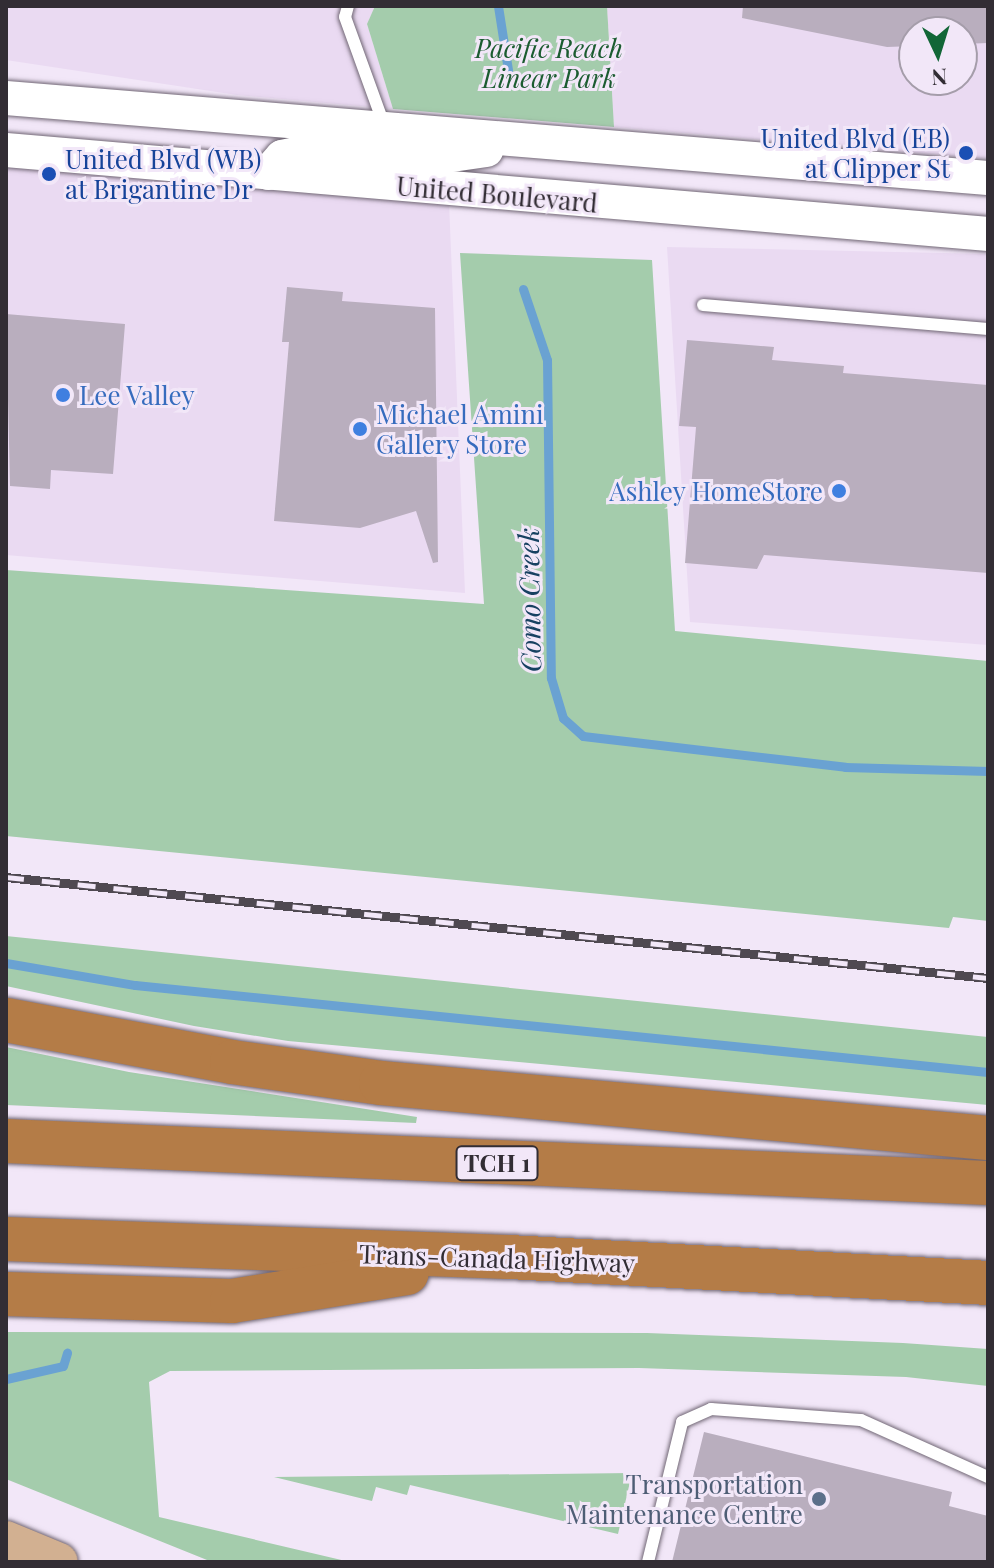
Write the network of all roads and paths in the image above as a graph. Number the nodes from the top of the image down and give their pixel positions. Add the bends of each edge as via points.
1 (347, 11) edge
2 (330, 17) dead end
3 (6, 98) edge
4 (385, 128) junction
5 (537, 141) junction
6 (6, 150) edge
7 (268, 173) junction
8 (988, 178) edge
9 (988, 234) edge
10 (703, 305) dead end
11 (988, 329) edge
12 (6, 1020) edge
13 (988, 1138) edge
14 (6, 1141) edge
15 (988, 1183) edge
16 (6, 1239) edge
17 (509, 1257) junction
18 (988, 1283) edge
19 (6, 1294) edge
20 (988, 1477) edge
21 (6, 1540) edge
22 (59, 1562) edge
23 (648, 1562) edge

1 - 2 lane
1 - 4 lane
3 - 4 main road
4 - 5 main road
5 - 7 main road via 438,157 306,152 282,157
5 - 8 main road
6 - 7 main road, United Boulevard
7 - 9 main road, United Boulevard
10 - 11 lane
12 - 13 highway via 381,1083
14 - 15 highway, TCH 1
16 - 17 highway, Trans-Canada Highway
17 - 18 highway, Trans-Canada Highway
17 - 19 highway via 232,1301
20 - 23 lane via 861,1420 723,1408 682,1422
21 - 22 main road

